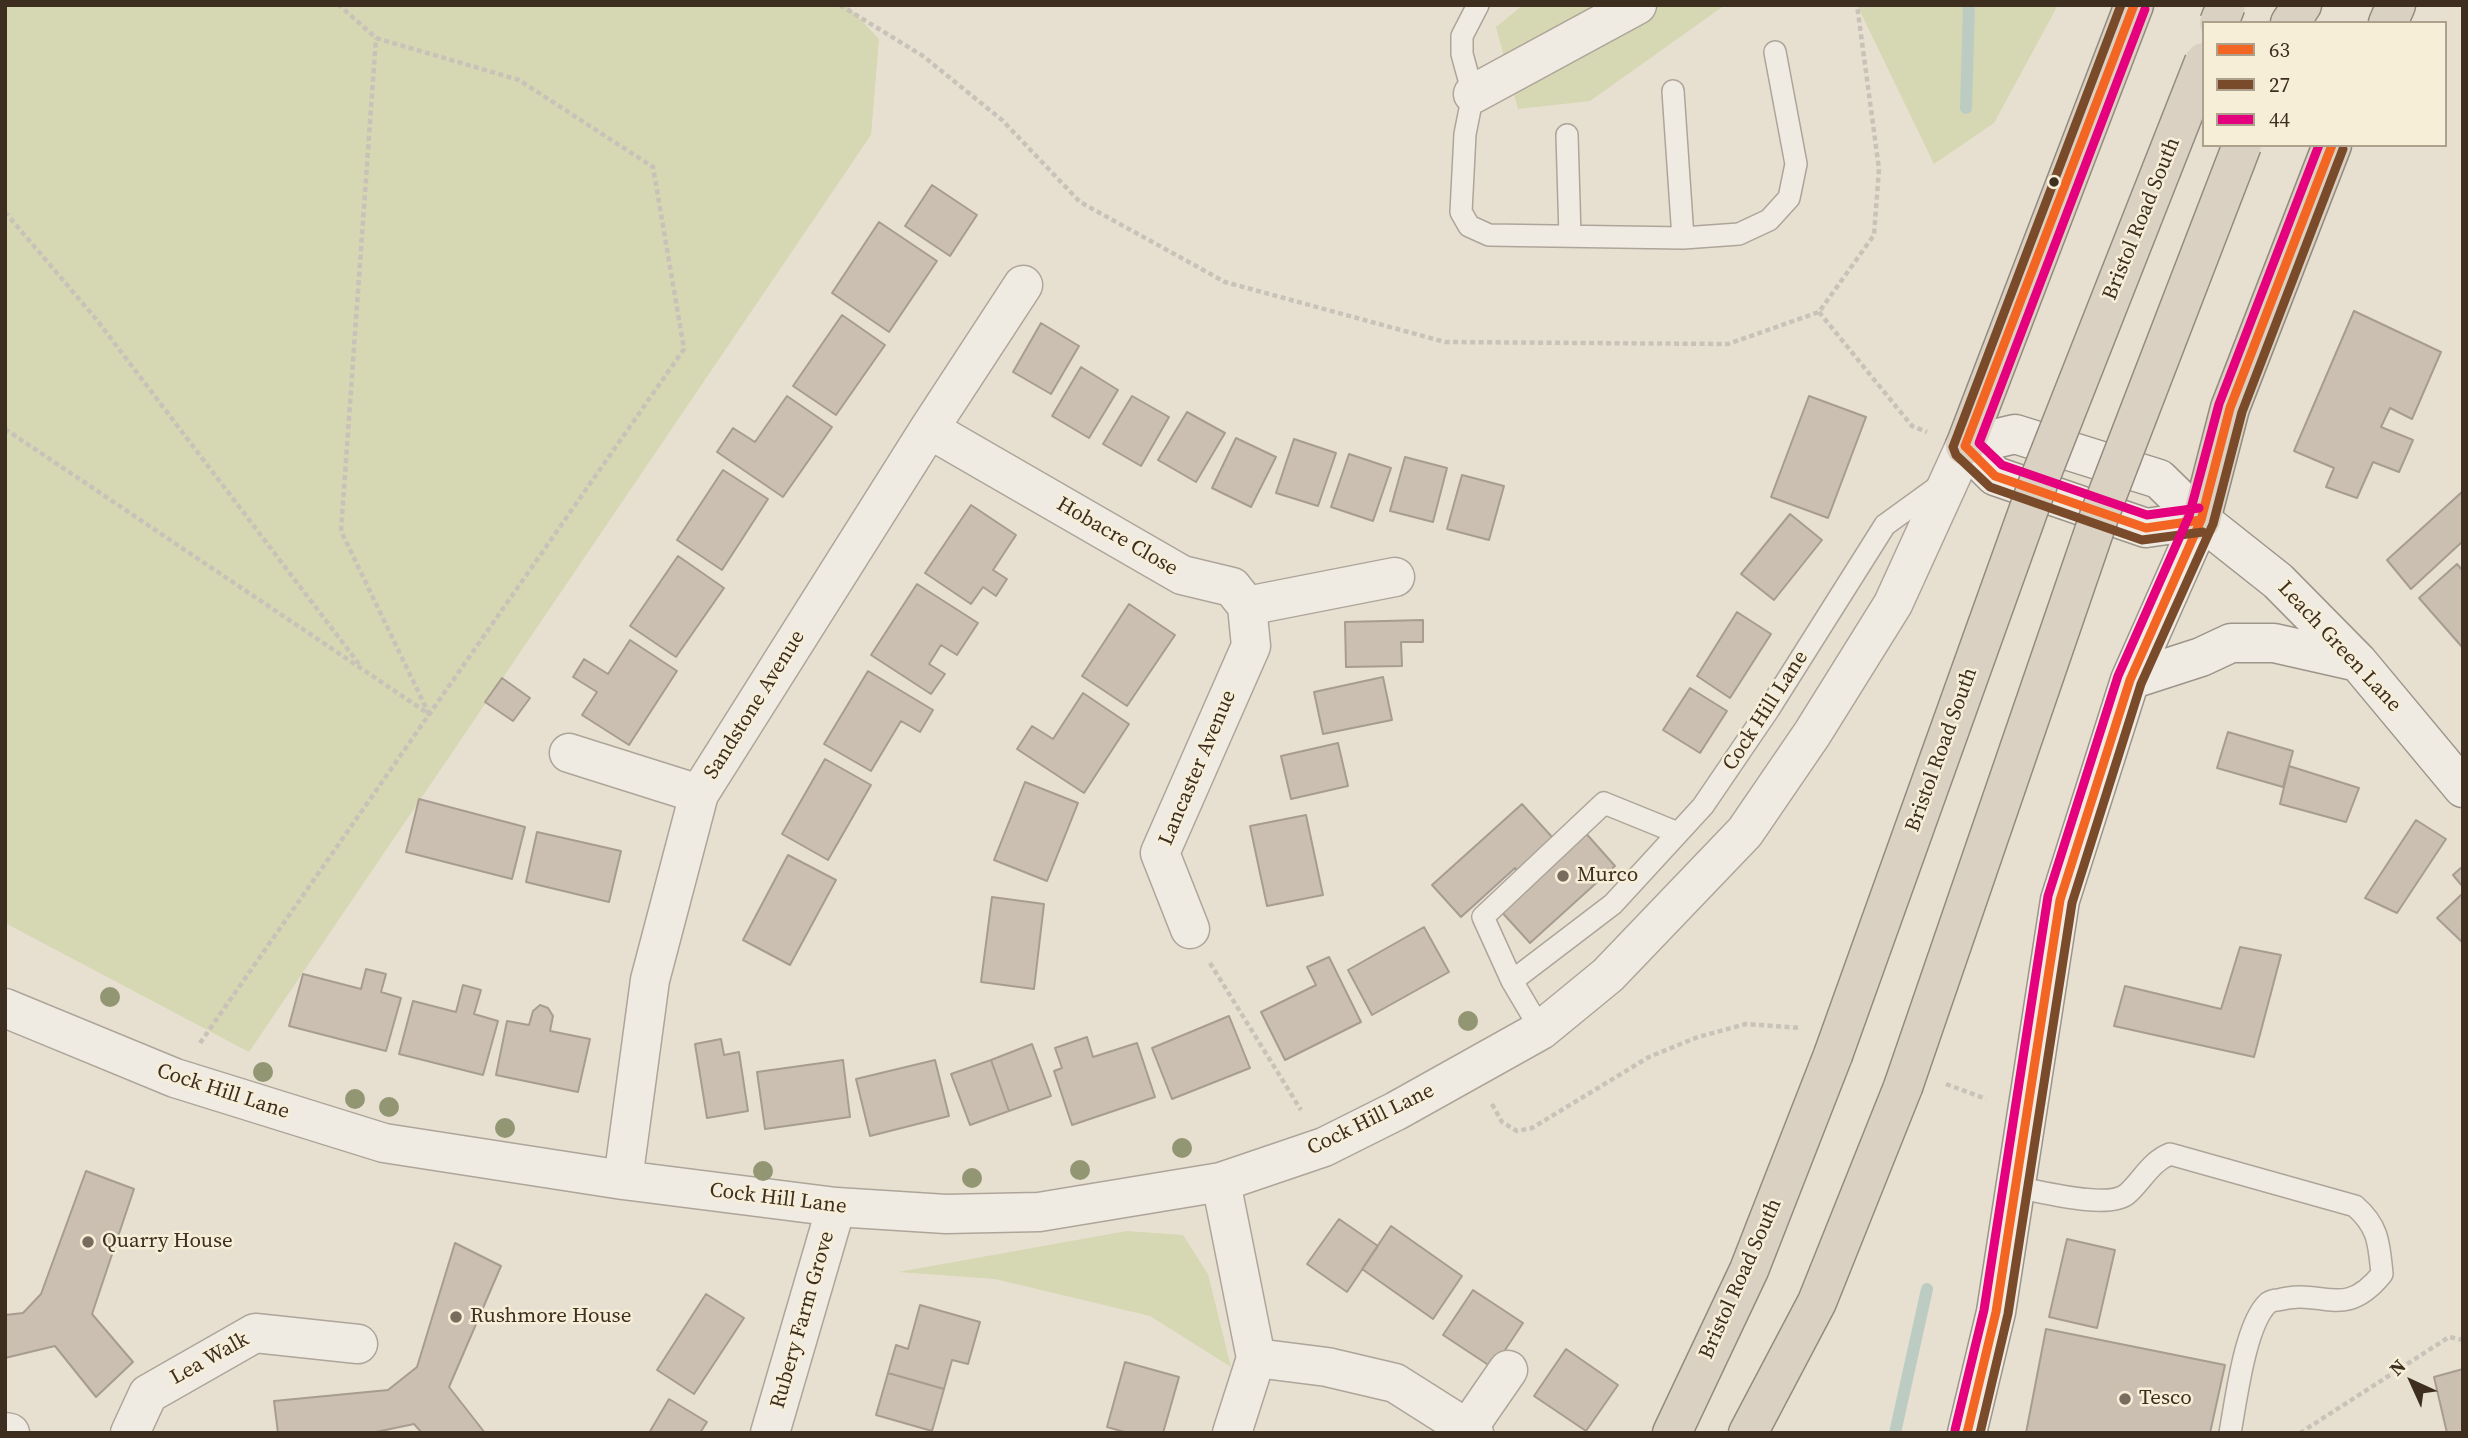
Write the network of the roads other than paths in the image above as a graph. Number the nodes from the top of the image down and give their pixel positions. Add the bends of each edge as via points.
1 (1478, 5) edge
2 (1637, 5) edge
3 (2134, 5) edge
4 (2302, 5) edge
5 (2396, 5) edge
6 (2291, 21) edge
7 (2389, 21) edge
8 (1775, 52) dead end
9 (2202, 67) edge
10 (1673, 91) dead end
11 (1473, 94) junction
12 (1567, 135) dead end
13 (2241, 147) edge
14 (2331, 147) edge
15 (1570, 236) junction
16 (1683, 238) junction
17 (1023, 285) dead end
18 (929, 429) junction
19 (1959, 461) junction
20 (2201, 520) junction
21 (1395, 577) dead end
22 (1247, 606) junction
23 (2358, 662) junction
24 (2130, 680) junction
25 (569, 753) dead end
26 (2463, 788) edge
27 (699, 794) junction
28 (1678, 833) junction
29 (1190, 929) road end
30 (1513, 981) junction
31 (5, 1008) edge
32 (1541, 1030) junction
33 (623, 1181) junction
34 (1221, 1182) junction
35 (2015, 1187) junction
36 (836, 1207) junction
37 (358, 1344) dead end
38 (1256, 1358) junction
39 (1508, 1370) dead end
40 (1471, 1431) edge
41 (131, 1433) edge
42 (770, 1433) edge
43 (1232, 1433) edge
44 (1672, 1433) edge
45 (1748, 1433) edge
46 (1967, 1433) edge
47 (2230, 1433) edge

1 - 11 lane via 1462,36
2 - 11 street
3 - 19 highway
4 - 6 highway
5 - 7 highway
8 - 16 lane via 1796,164 1789,198 1769,220 1739,234
9 - 44 highway, Bristol Road South, bridge via 1822,1043 1749,1270
10 - 16 lane
11 - 15 lane via 1465,134 1461,212 1469,226 1489,235
12 - 15 lane
13 - 45 highway, bridge via 2101,511 1921,1084 1817,1302
14 - 20 highway via 2230,408
15 - 16 lane
17 - 18 street, Sandstone Avenue
18 - 22 street, Hobacre Close via 1182,575 1232,587
18 - 27 street, Sandstone Avenue
19 - 20 street via 2146,528
19 - 20 street, Leach Green Lane via 2015,435 2159,479
19 - 28 lane, Cock Hill Lane via 1885,525 1769,709 1703,806
19 - 32 street, Cock Hill Lane via 1893,604 1745,832 1608,975
20 - 23 street, Leach Green Lane via 2278,581
20 - 24 street
21 - 22 street
22 - 29 street, Lancaster Avenue via 1251,646 1160,853
23 - 24 street via 2274,643 2231,643
23 - 26 street, Leach Green Lane
24 - 35 street via 2060,900
25 - 27 street
27 - 33 street, Sandstone Avenue via 650,980
28 - 30 lane, Cock Hill Lane via 1613,904
28 - 30 lane via 1604,803 1483,917
30 - 32 lane
31 - 33 street, Cock Hill Lane via 175,1078 384,1143
32 - 34 street, Cock Hill Lane via 1324,1147
33 - 36 street, Cock Hill Lane
34 - 36 street, Cock Hill Lane via 1039,1212 946,1214
34 - 38 street
35 - 46 street via 1996,1312
35 - 47 lane via 2115,1201 2170,1154 2355,1206 2369,1219 2382,1274 2360,1296 2339,1302 2289,1296 2269,1302 2254,1323
36 - 42 street, Rubery Farm Grove
37 - 41 street, Lea Walk via 255,1333 148,1394
38 - 40 street via 1327,1367 1395,1383
38 - 43 street
39 - 40 street

